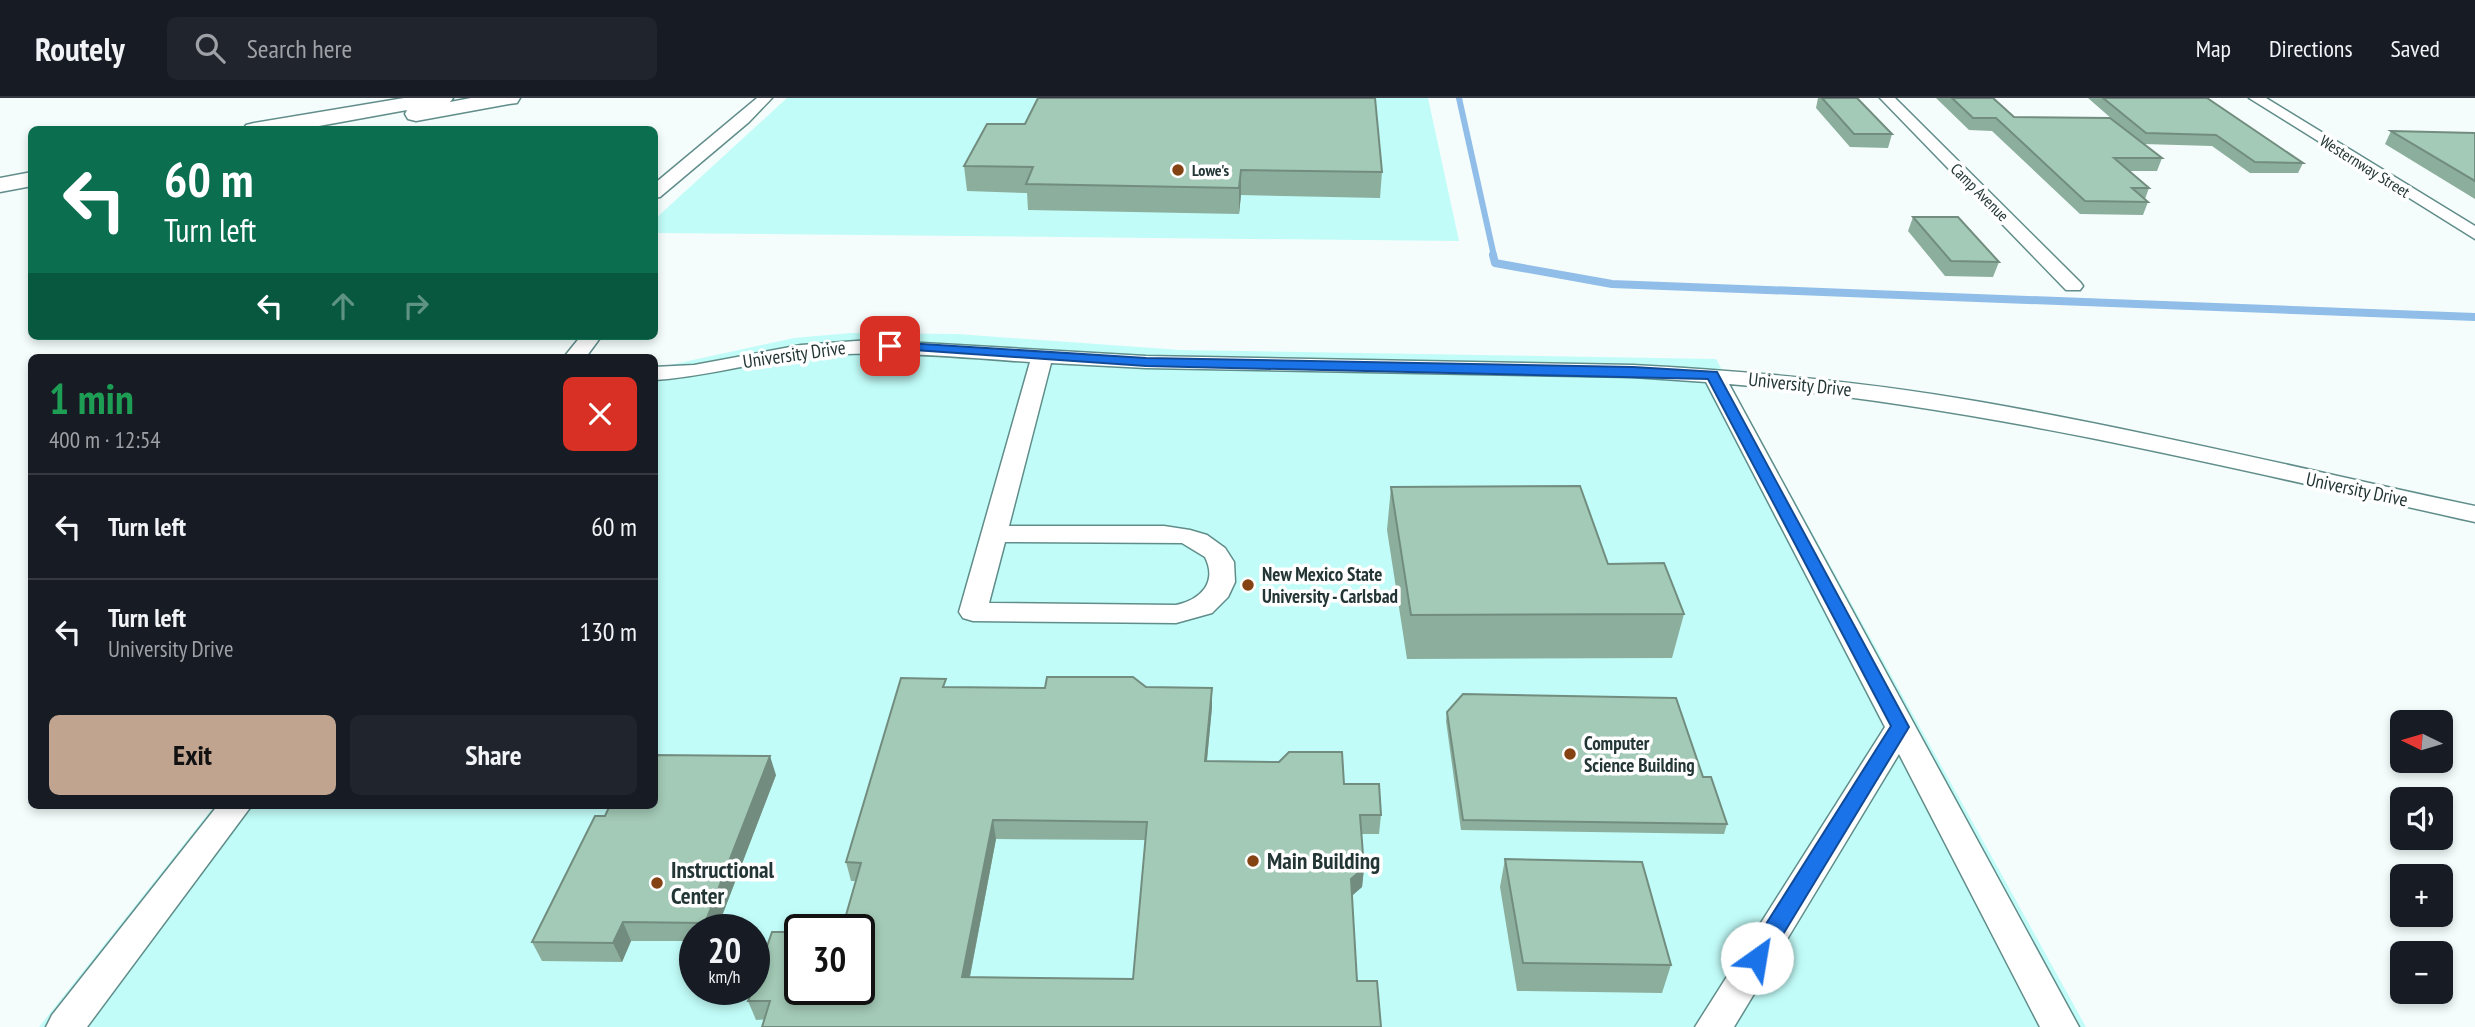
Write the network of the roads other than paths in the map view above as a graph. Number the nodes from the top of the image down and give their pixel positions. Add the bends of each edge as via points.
1 (442, 98) edge
2 (509, 98) edge
3 (765, 98) edge
4 (1887, 98) edge
5 (2256, 98) edge
6 (278, 126) edge
7 (347, 126) edge
8 (28, 168) edge
9 (0, 172) edge
10 (28, 180) edge
11 (0, 185) edge
12 (658, 189) edge
13 (2475, 234) edge
14 (2073, 286) dead end
15 (1042, 355) junction
16 (658, 374) edge
17 (1713, 375) junction
18 (2475, 514) edge
19 (994, 534) junction
20 (1900, 727) junction
21 (233, 809) edge
22 (65, 1027) edge
23 (1714, 1027) edge
24 (2060, 1027) edge

1 - 6 highway
2 - 7 highway
3 - 12 street
4 - 14 street, Camp Avenue
5 - 13 street, Westernway Street
8 - 9 highway
10 - 11 highway
15 - 16 street, University Drive via 840,346
15 - 17 street, University Drive via 1146,362
15 - 19 street
17 - 18 street, University Drive via 1994,411
17 - 20 street
19 - 19 street via 1195,538 1213,548 1222,564 1222,579 1216,595 1201,608 1176,614 973,612
20 - 23 street
20 - 24 street
21 - 22 street

